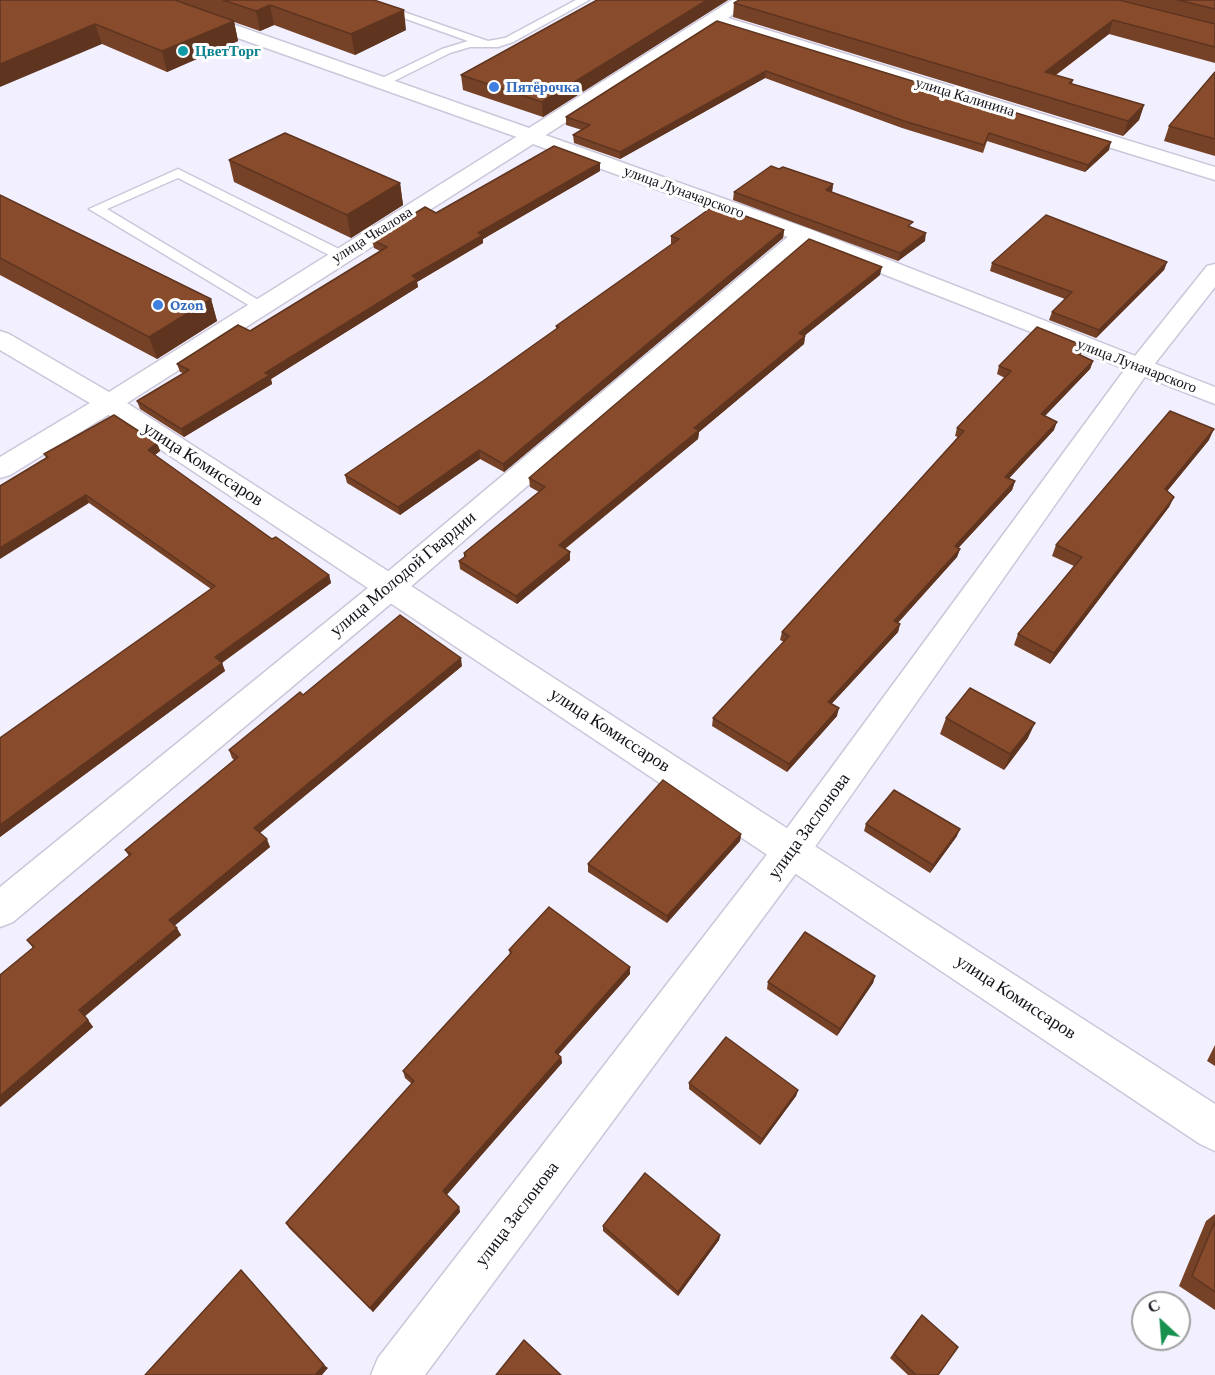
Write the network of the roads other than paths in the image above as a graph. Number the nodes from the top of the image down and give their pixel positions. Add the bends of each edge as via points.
1 (148, 0) edge
2 (358, 0) edge
3 (584, 0) edge
4 (744, 0) edge
5 (715, 20) junction
6 (490, 44) junction
7 (382, 83) junction
8 (531, 136) junction
9 (1215, 174) edge
10 (804, 236) junction
11 (340, 255) junction
12 (1215, 272) edge
13 (260, 307) junction
14 (0, 339) edge
15 (1140, 366) junction
16 (1215, 396) edge
17 (109, 403) junction
18 (0, 469) edge
19 (390, 586) junction
20 (792, 849) junction
21 (0, 910) edge
22 (1215, 1129) edge
23 (395, 1375) edge

1 - 7 street, улица Луначарского
2 - 6 lane
3 - 6 lane via 509,40
4 - 5 street, улица Чкалова
5 - 8 street, улица Чкалова
5 - 9 street, улица Калинина
6 - 7 lane via 469,44 446,51
7 - 8 street, улица Луначарского
8 - 10 street, улица Луначарского
8 - 11 street, улица Чкалова
10 - 15 street, улица Луначарского
10 - 19 street, улица Молодой Гвардии
11 - 13 street, улица Чкалова
11 - 13 lane via 178,173 96,209
12 - 15 street, улица Заслонова
13 - 17 street, улица Чкалова
14 - 17 street, улица Комиссаров
15 - 16 street, улица Луначарского
15 - 20 street, улица Заслонова
17 - 18 street, улица Чкалова
17 - 19 street, улица Комиссаров
19 - 20 street, улица Комиссаров
19 - 21 street, улица Молодой Гвардии
20 - 22 street, улица Комиссаров
20 - 23 street, улица Заслонова

